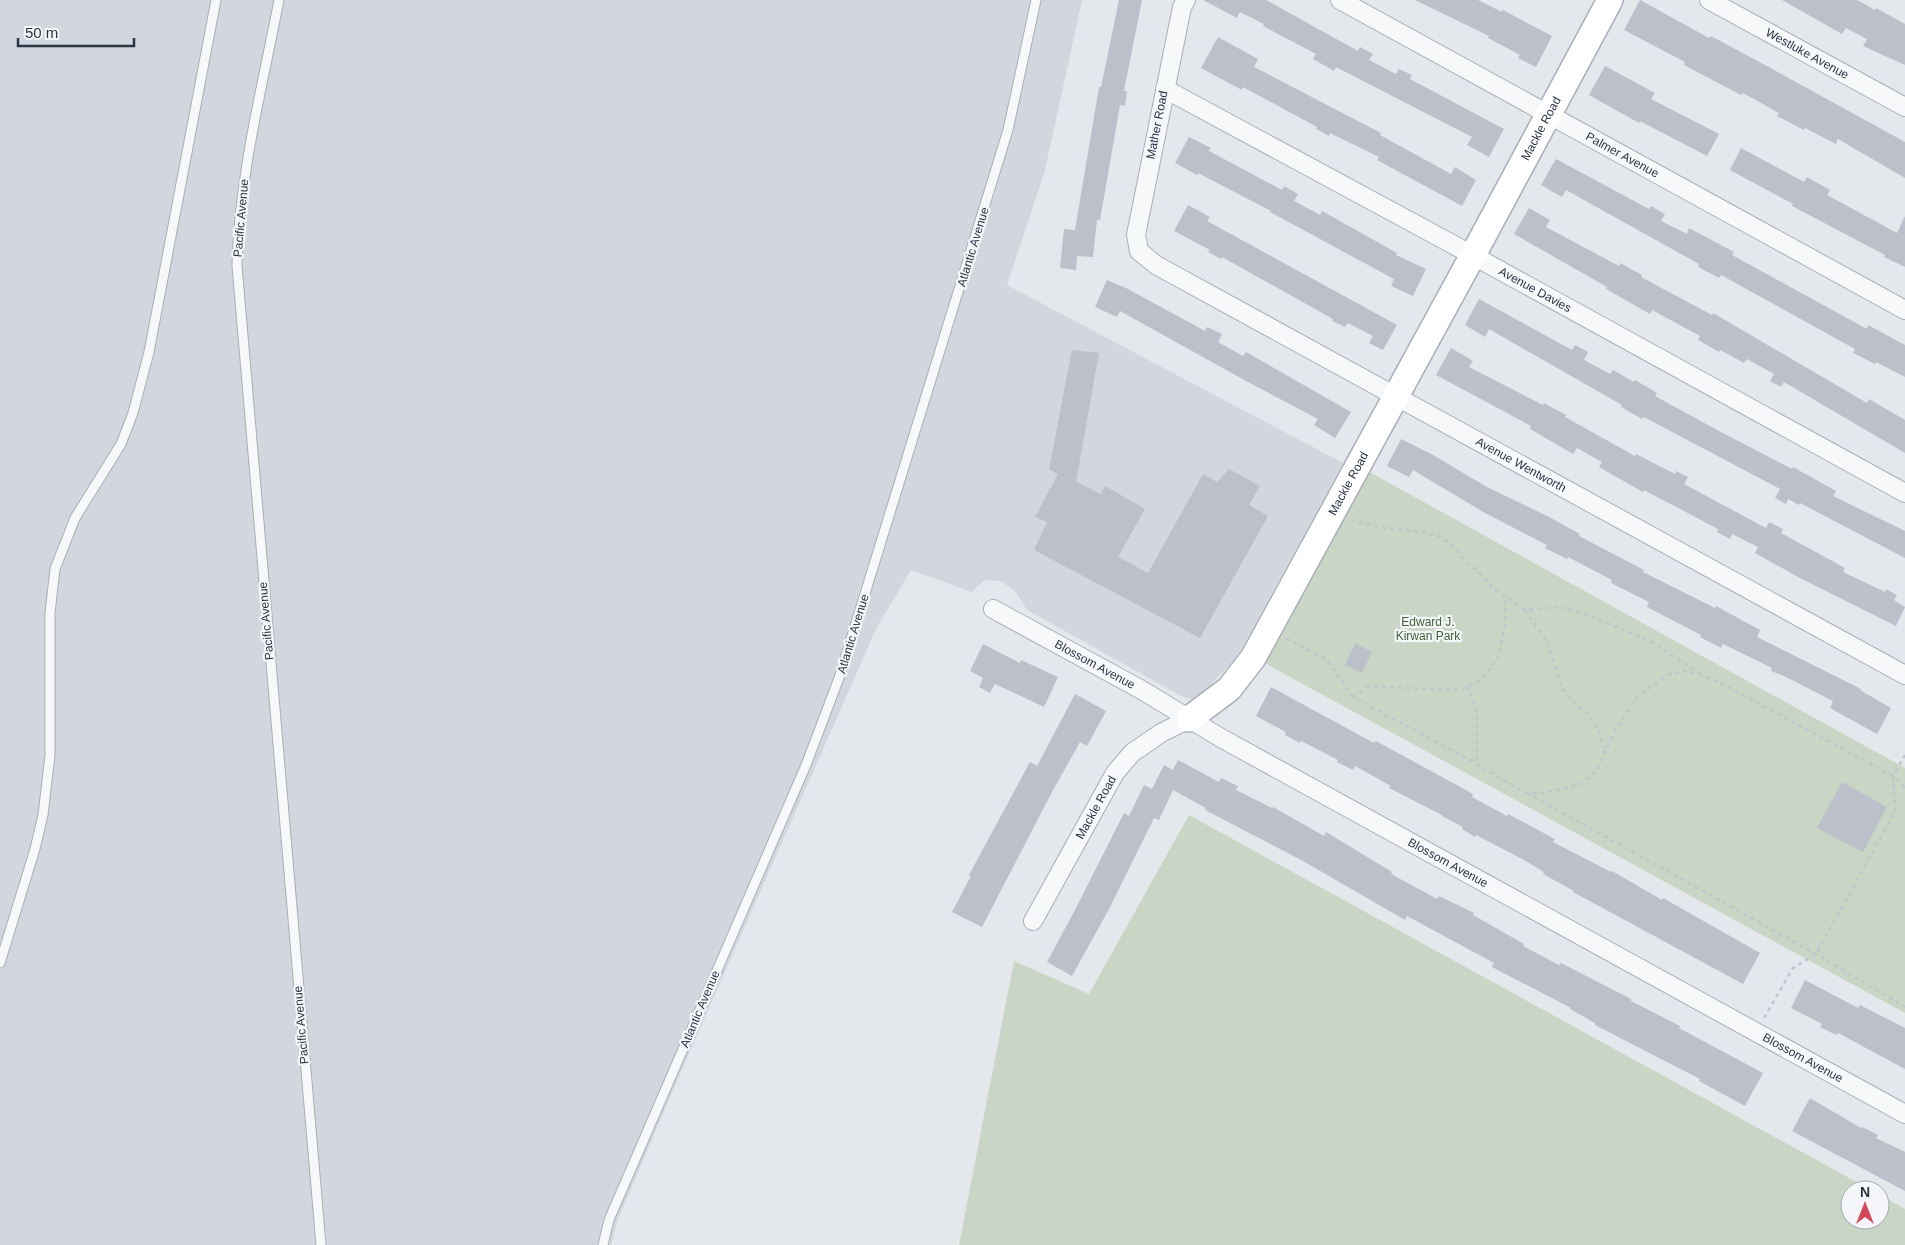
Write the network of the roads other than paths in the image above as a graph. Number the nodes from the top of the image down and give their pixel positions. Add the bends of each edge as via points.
1 (216, 0) edge
2 (278, 0) edge
3 (1036, 0) edge
4 (1186, 0) edge
5 (1340, 0) edge
6 (1610, 0) edge
7 (1709, 0) edge
8 (1165, 88) junction
9 (1905, 107) edge
10 (1548, 115) junction
11 (1139, 251) joint
12 (1473, 256) junction
13 (1905, 310) edge
14 (1396, 395) junction
15 (1905, 493) edge
16 (994, 609) dead end
17 (1905, 675) edge
18 (1189, 719) junction
19 (1033, 921) dead end
20 (0, 962) edge
21 (1905, 1114) edge
22 (321, 1245) edge
23 (603, 1245) edge

1 - 20 lane via 149,352 134,413 118,451 75,518 55,568 50,613 50,755 43,815
2 - 22 lane, Pacific Avenue via 241,198 237,266
3 - 23 lane, Atlantic Avenue via 1008,130 839,678 806,765 609,1220
4 - 8 street, Mather Road
5 - 10 street, Palmer Avenue
6 - 10 street, Mackle Road
7 - 9 street, Westluke Avenue
8 - 11 street, Mather Road via 1136,235
8 - 12 street, Avenue Davies
10 - 12 street, Mackle Road
10 - 13 street, Palmer Avenue
11 - 14 street, Avenue Wentworth via 1156,265
12 - 14 street, Mackle Road
12 - 15 street, Avenue Davies
14 - 17 street, Avenue Wentworth
14 - 18 street, Mackle Road via 1253,658 1229,689
16 - 18 street, Blossom Avenue
18 - 19 street, Mackle Road via 1132,753 1115,774
18 - 21 street, Blossom Avenue

